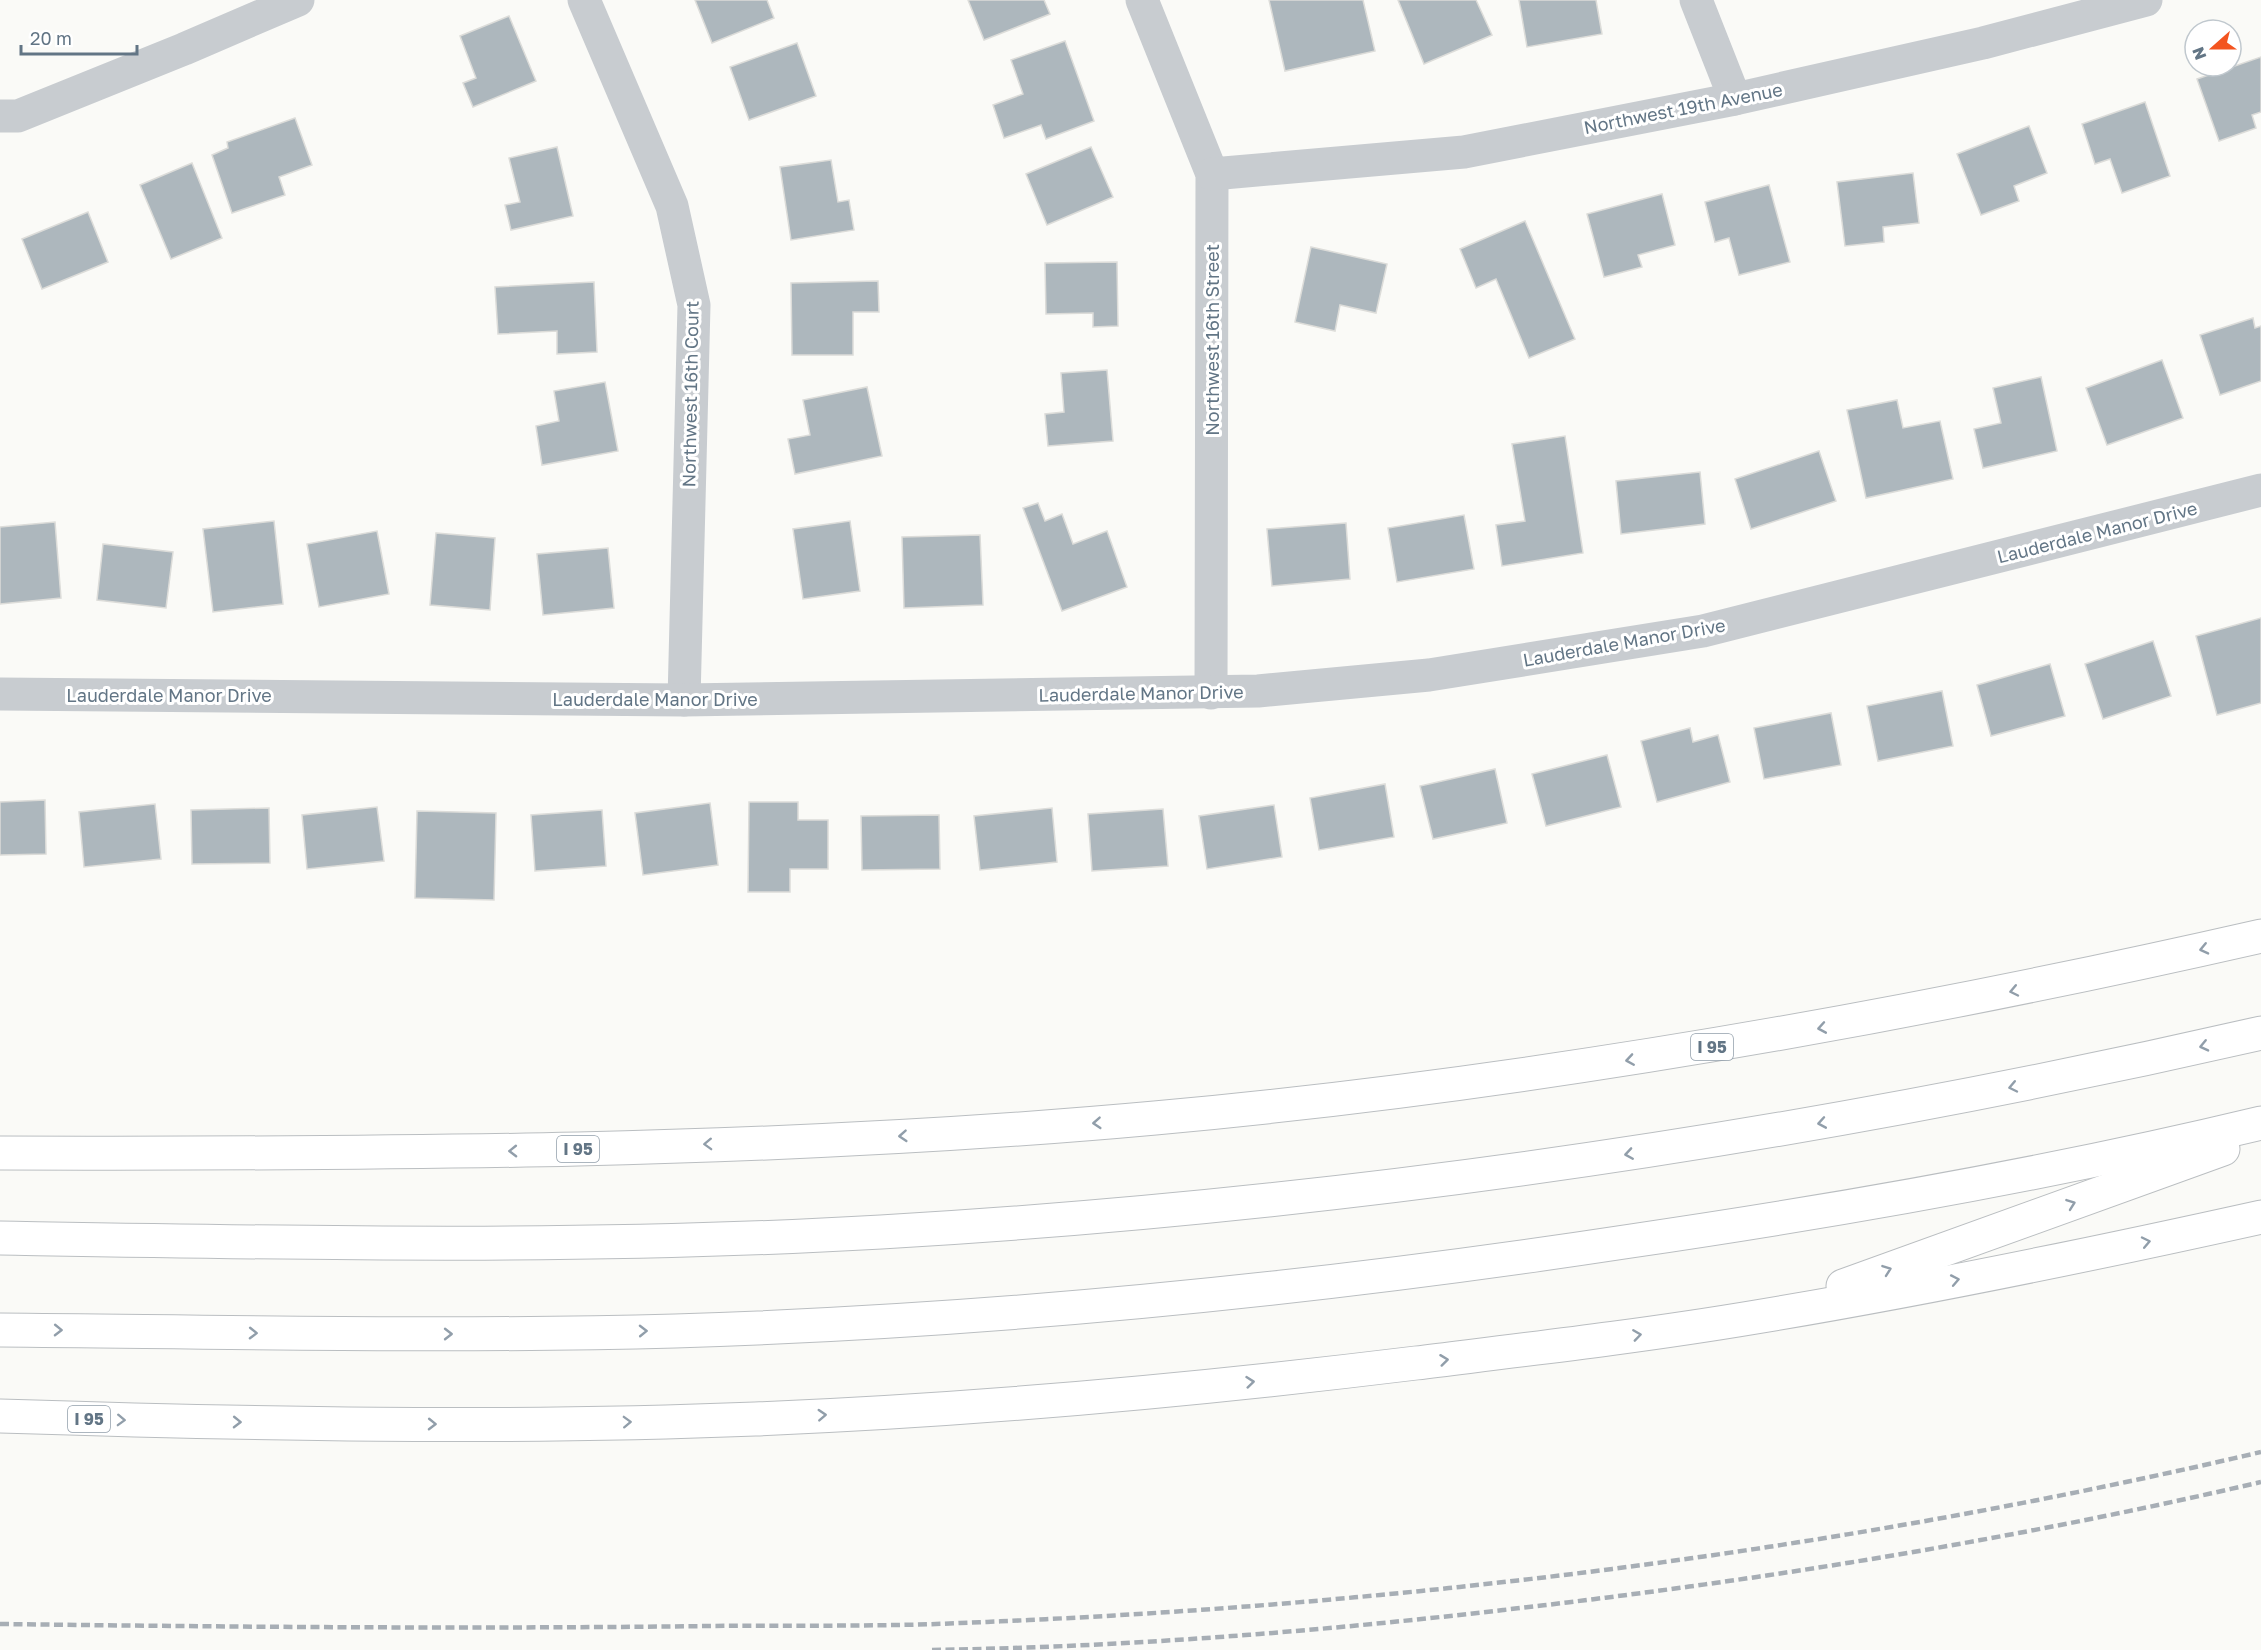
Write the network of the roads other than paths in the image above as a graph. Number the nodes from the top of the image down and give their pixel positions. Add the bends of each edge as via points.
1 (298, 0) edge
2 (584, 0) edge
3 (1142, 0) edge
4 (1696, 0) edge
5 (2146, 0) edge
6 (1735, 99) junction
7 (0, 116) edge
8 (1212, 174) junction
9 (2261, 490) edge
10 (1211, 693) junction
11 (0, 694) edge
12 (684, 700) junction
13 (2261, 936) edge
14 (2261, 1033) edge
15 (2261, 1123) edge
16 (2261, 1136) edge
17 (0, 1153) edge
18 (2261, 1216) edge
19 (0, 1238) edge
20 (1753, 1318) junction
21 (0, 1330) edge
22 (0, 1416) edge

1 - 7 street via 18,116
2 - 12 street, Northwest 16th Court via 672,206 694,305
3 - 8 street, Northwest 16th Street
4 - 6 street
5 - 6 street, Northwest 19th Avenue via 1983,43
6 - 8 street, Northwest 19th Avenue via 1464,152
8 - 10 street, Northwest 16th Street
9 - 10 street, Lauderdale Manor Drive via 1703,631 1430,675
10 - 12 street, Lauderdale Manor Drive
11 - 12 street, Lauderdale Manor Drive
13 -> 17 highway, I 95 via 1993,995 1714,1046 1444,1085 1156,1118 876,1138 599,1149
14 -> 19 highway via 2002,1089 1723,1140 1304,1197 1161,1211 881,1232 593,1243
21 -> 15 highway via 378,1334 654,1331 1116,1304 1392,1275 1788,1217 1952,1189
20 -> 16 highway
20 -> 18 highway, I 95
22 -> 20 highway, I 95 via 462,1425 743,1419 898,1411 1203,1388

